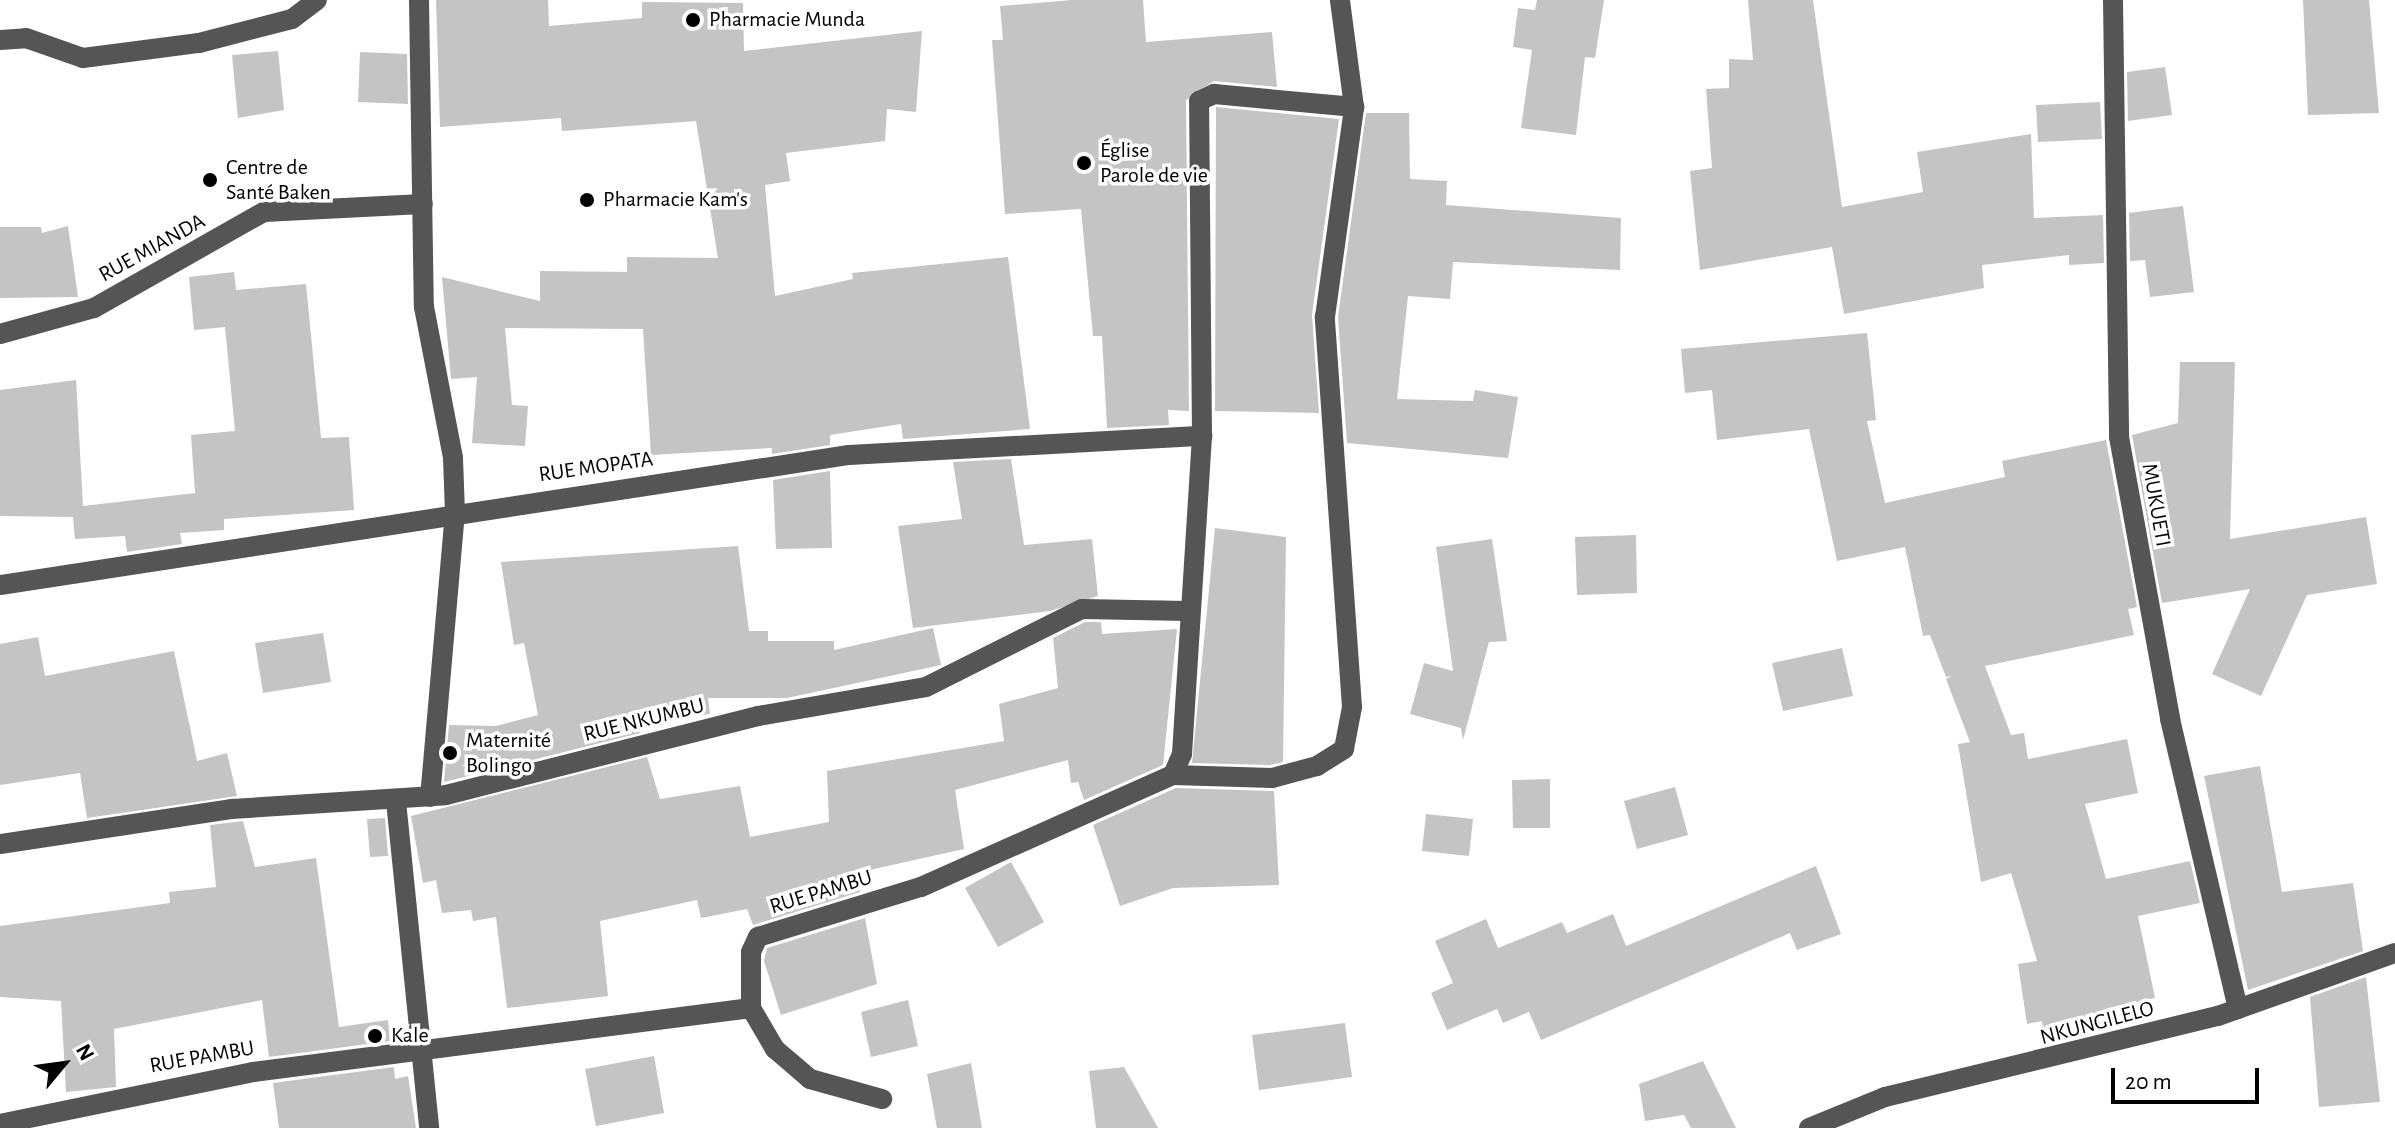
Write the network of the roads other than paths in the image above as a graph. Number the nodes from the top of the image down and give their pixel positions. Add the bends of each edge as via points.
1 (317, 0) edge
2 (419, 0) edge
3 (1340, 0) edge
4 (2113, 0) edge
5 (0, 40) edge
6 (1354, 107) junction
7 (423, 204) junction
8 (0, 334) edge
9 (1202, 436) junction
10 (455, 512) junction
11 (0, 585) edge
12 (1188, 611) junction
13 (1173, 775) junction
14 (430, 797) junction
15 (396, 801) junction
16 (0, 844) edge
17 (2395, 953) edge
18 (751, 1008) junction
19 (2238, 1009) junction
20 (419, 1053) junction
21 (882, 1099) dead end
22 (0, 1124) edge
23 (429, 1128) edge
24 (1809, 1128) edge

1 - 5 street via 292,19 199,43 98,56 26,38
2 - 7 street
3 - 6 street
4 - 19 street, MUKUETI via 2119,437 2170,719
6 - 9 street via 1214,94 1199,101
6 - 13 street via 1325,317 1352,707 1344,749 1317,766 1272,778
7 - 8 street, RUE MIANDA via 264,212 94,308
7 - 10 street via 424,307 453,458
9 - 10 street, RUE MOPATA via 918,447
9 - 12 street
10 - 11 street, RUE MOPATA
10 - 14 street
12 - 13 street via 1182,754
12 - 14 street, RUE NKUMBU via 1082,609 926,687 758,716
13 - 18 street, RUE PAMBU via 921,887 758,937 751,952
14 - 15 street, RUE NKUMBU
15 - 16 street, RUE NKUMBU via 232,809
15 - 20 street
17 - 19 street, NKUNGILELO
18 - 20 street, RUE PAMBU
18 - 21 street via 775,1049 810,1079
19 - 24 street, NKUNGILELO via 1885,1097
20 - 22 street, RUE PAMBU via 253,1072
20 - 23 street

